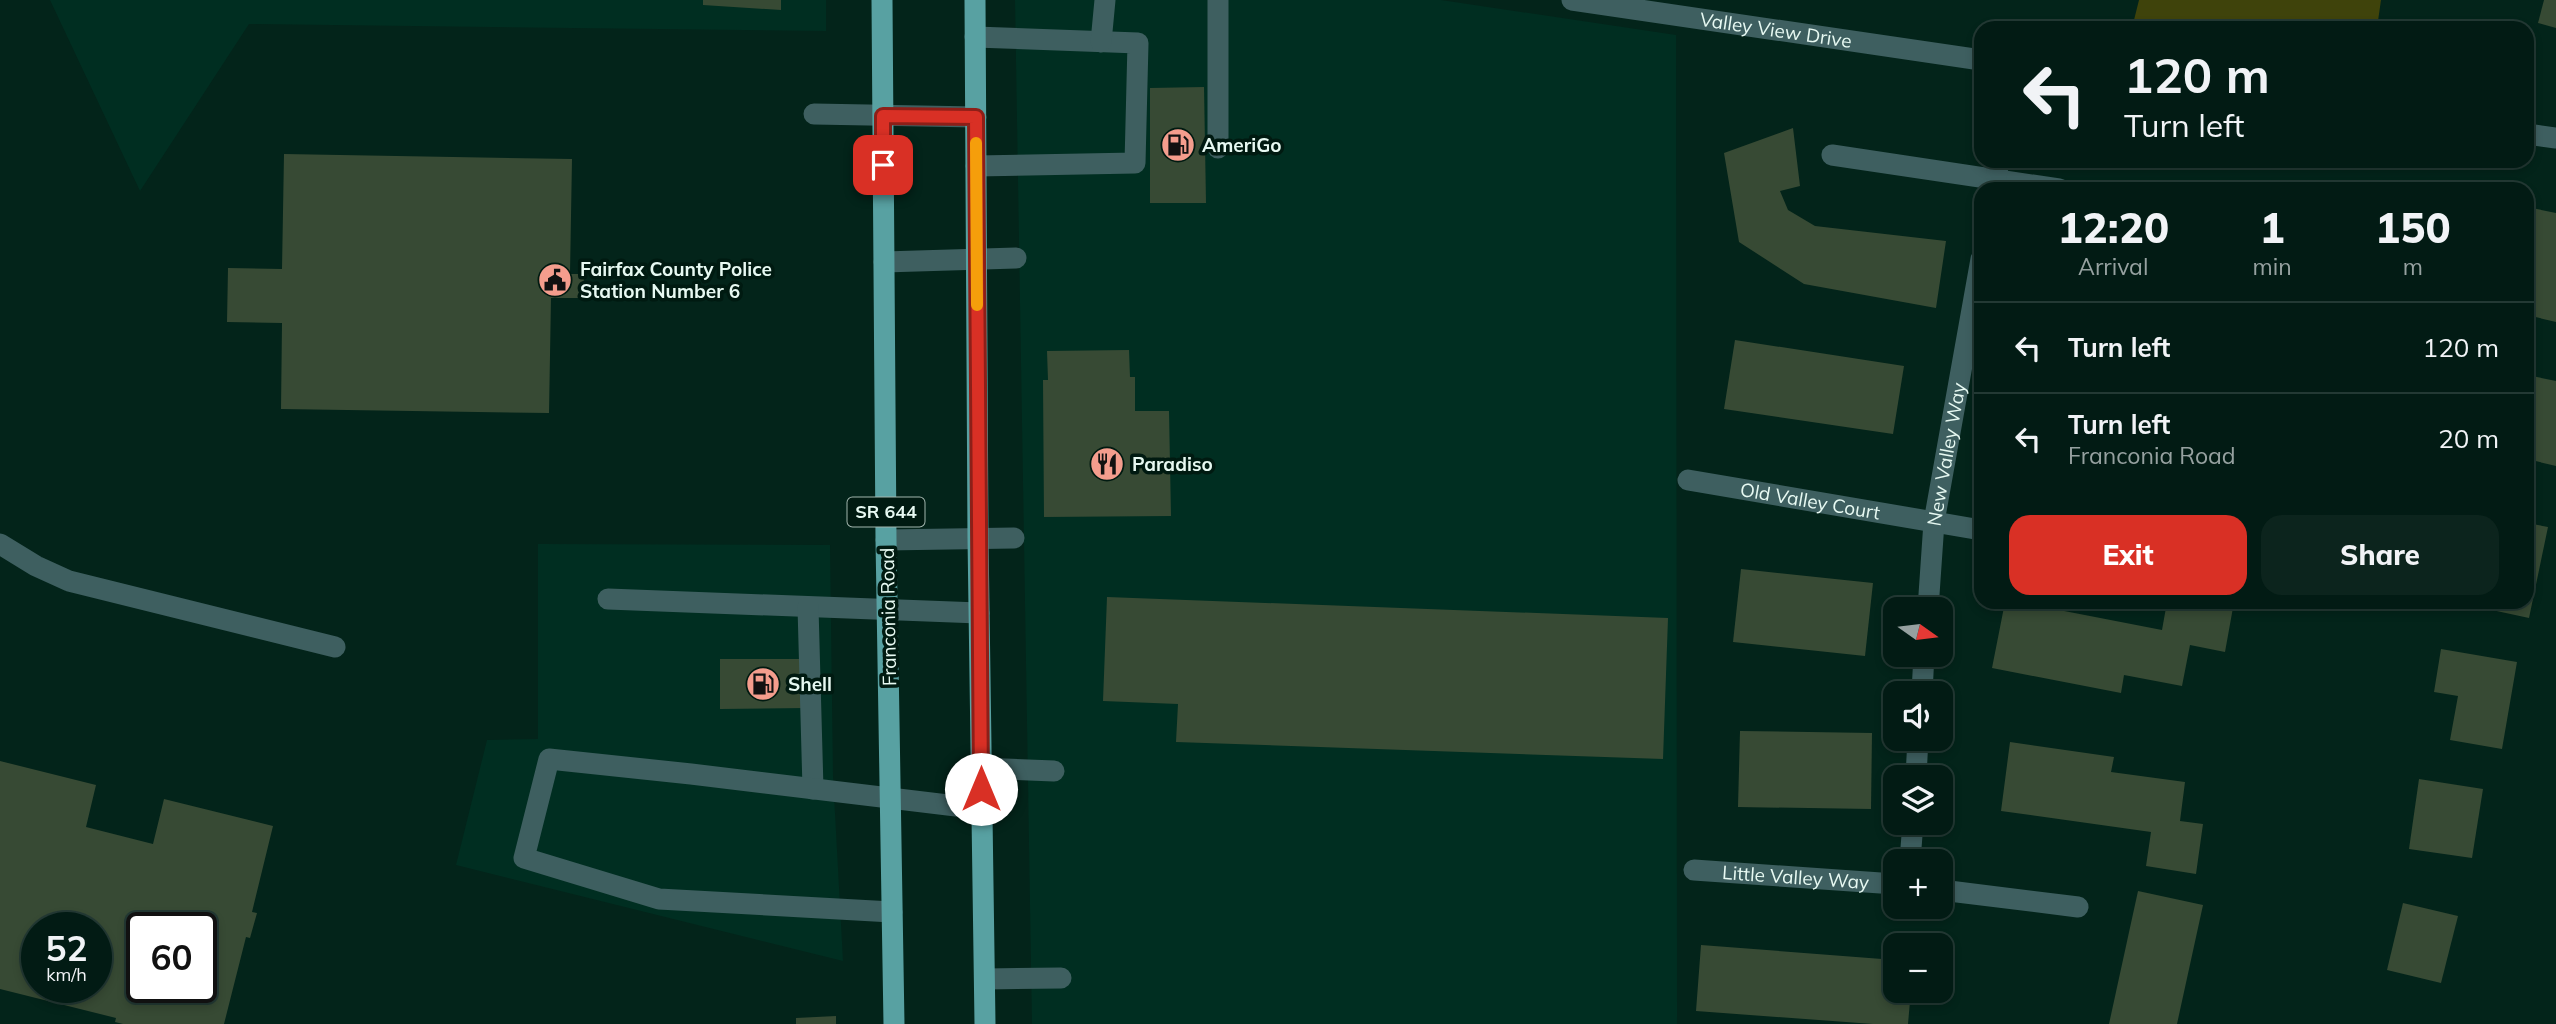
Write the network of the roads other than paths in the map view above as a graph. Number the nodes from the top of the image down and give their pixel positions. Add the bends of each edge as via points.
1 (882, 0) edge
2 (975, 0) edge
3 (1105, 0) edge
4 (1218, 0) edge
5 (1572, 0) edge
6 (975, 37) junction
7 (1101, 42) junction
8 (1974, 59) edge
9 (814, 114) dead end
10 (883, 116) junction
11 (976, 117) junction
12 (2534, 135) edge
13 (2556, 138) edge
14 (1218, 148) dead end
15 (1832, 155) dead end
16 (976, 166) junction
17 (1996, 177) edge
18 (2022, 182) edge
19 (1016, 258) dead end
20 (976, 259) junction
21 (884, 262) junction
22 (1974, 298) edge
23 (1688, 480) dead end
24 (1934, 522) junction
25 (1974, 529) edge
26 (978, 538) junction
27 (1014, 538) dead end
28 (886, 540) junction
29 (0, 544) edge
30 (1929, 597) edge
31 (608, 599) dead end
32 (808, 607) junction
33 (888, 610) junction
34 (979, 613) junction
35 (335, 647) dead end
36 (981, 768) junction
37 (1054, 771) dead end
38 (813, 789) junction
39 (890, 799) junction
40 (981, 809) junction
41 (1694, 870) dead end
42 (1883, 883) edge
43 (1953, 891) edge
44 (2078, 907) dead end
45 (892, 912) junction
46 (1061, 978) dead end
47 (985, 979) junction
48 (894, 1024) edge
49 (985, 1024) edge

1 - 10 main road, Franconia Road / SR 644
2 - 6 main road
3 - 7 street
4 - 14 street
5 - 8 street, Valley View Drive
6 - 7 street
6 - 11 main road
7 - 16 street via 1138,43 1135,163
9 - 10 street
10 - 11 street
10 - 21 main road, Franconia Road / SR 644
11 - 16 main road
12 - 13 street
15 - 17 street
16 - 20 main road
17 - 18 street
19 - 20 street
20 - 21 street
20 - 26 main road
21 - 28 main road, Franconia Road / SR 644
22 - 24 street, New Valley Way
23 - 24 street, Old Valley Court
24 - 25 street, Old Valley Court
24 - 30 street, New Valley Way
26 - 27 street
26 - 28 street
26 - 34 main road
28 - 33 main road, Franconia Road / SR 644
29 - 35 street via 69,581
31 - 32 street
32 - 33 street
32 - 38 street
33 - 34 street
33 - 39 main road, Franconia Road / SR 644
34 - 36 main road
36 - 37 street
36 - 40 main road
38 - 39 street
38 - 45 street via 549,759 524,858 659,899
39 - 40 street
39 - 45 main road, Franconia Road / SR 644
40 - 47 main road
41 - 42 street, Little Valley Way
43 - 44 street
45 - 48 main road, Franconia Road / SR 644
46 - 47 street
47 - 49 main road

